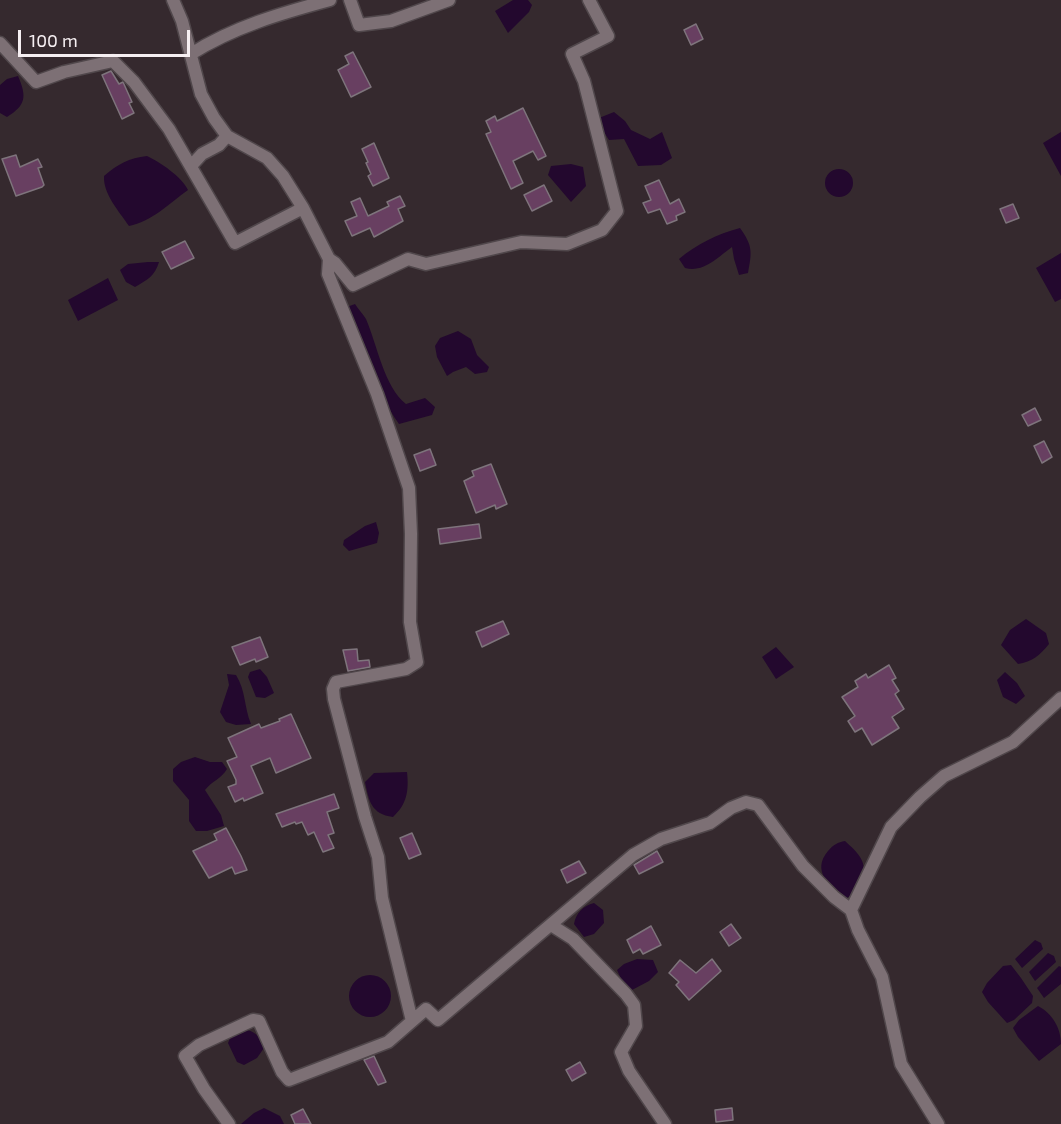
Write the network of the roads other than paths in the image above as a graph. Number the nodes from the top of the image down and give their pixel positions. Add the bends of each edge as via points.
1 (173, 0) edge
2 (330, 0) edge
3 (350, 0) edge
4 (449, 0) edge
5 (589, 0) edge
6 (0, 43) edge
7 (191, 54) junction
8 (227, 136) junction
9 (191, 166) junction
10 (303, 208) junction
11 (329, 259) junction
12 (1061, 698) edge
13 (851, 910) junction
14 (551, 925) junction
15 (412, 1021) junction
16 (229, 1124) edge
17 (665, 1124) edge
18 (938, 1124) edge

1 - 7 street
2 - 7 street via 268,17
3 - 4 street via 359,25 391,21
5 - 11 street via 608,36 572,54 584,81 617,211 602,230 567,244 520,242 426,264 408,259 353,285
6 - 9 street via 36,82 113,61 141,91
7 - 8 street via 201,94
8 - 9 street
8 - 10 street via 267,159
9 - 10 street via 235,243
10 - 11 street
11 - 15 street via 328,274 377,394 409,488 410,622 417,662 406,669 336,682 333,699 378,856 382,898
12 - 13 street via 1013,742 944,776 920,797 891,827
13 - 14 street via 803,866 758,805 746,802 710,823 661,839 633,855
13 - 18 street via 882,977 901,1064
14 - 15 street via 438,1020 426,1009
14 - 17 street via 573,939 634,1005 636,1026 621,1052 629,1071
15 - 16 street via 388,1042 289,1080 259,1021 253,1020 199,1045 185,1056

